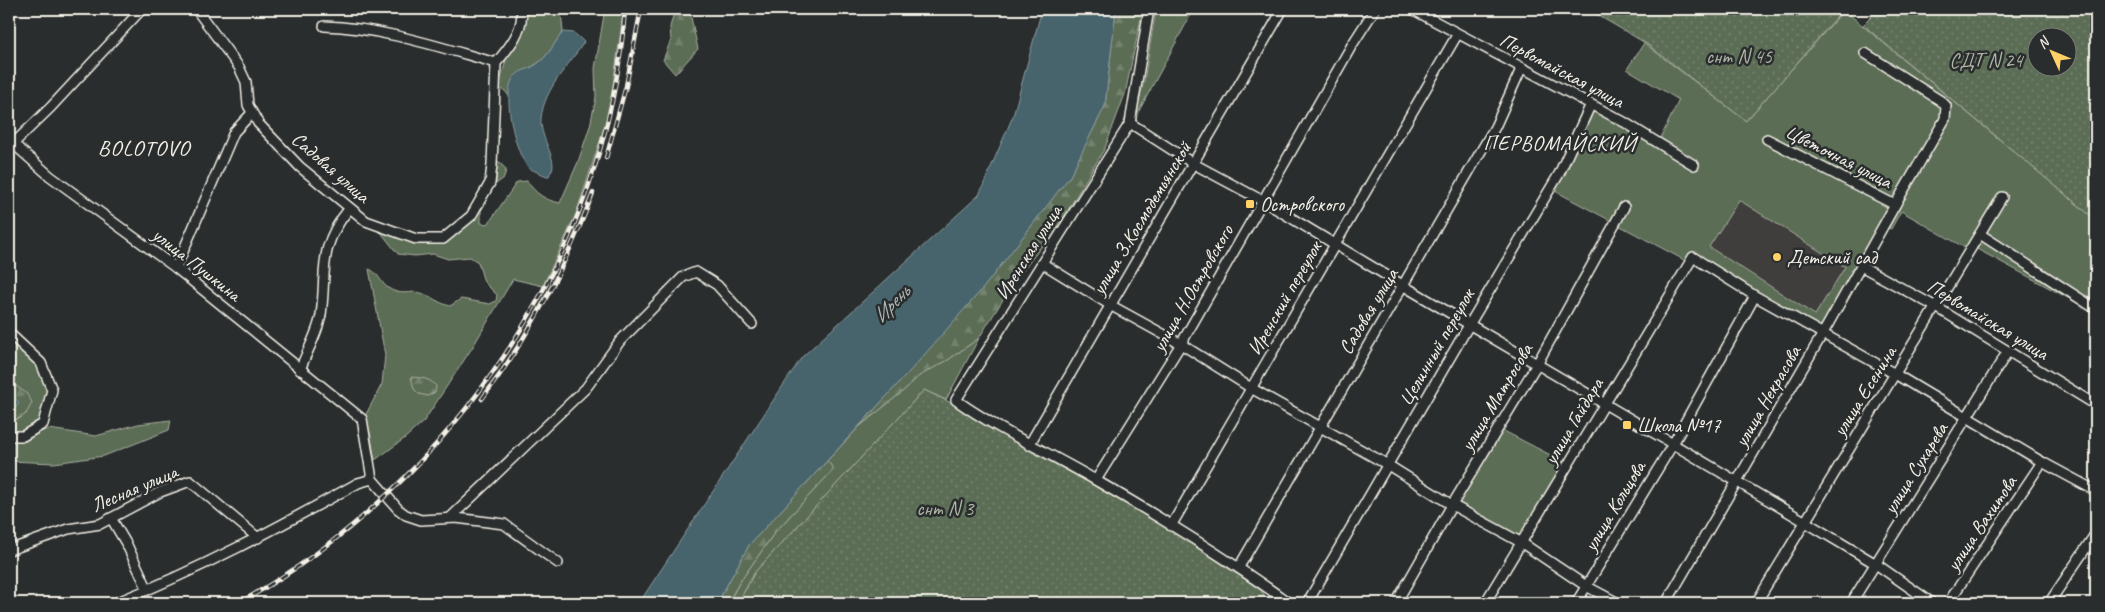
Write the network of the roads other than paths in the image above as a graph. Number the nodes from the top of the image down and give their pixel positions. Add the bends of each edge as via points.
1 (142, 9) edge
2 (196, 9) edge
3 (521, 9) edge
4 (1149, 9) edge
5 (1283, 9) edge
6 (1375, 9) edge
7 (1412, 9) edge
8 (324, 26) dead end
9 (1457, 35) junction
10 (1865, 53) dead end
11 (496, 63) junction
12 (1521, 69) junction
13 (1590, 106) junction
14 (252, 113) junction
15 (1130, 123) junction
16 (1767, 139) dead end
17 (11, 141) edge
18 (1194, 164) junction
19 (1694, 165) dead end
20 (2002, 198) dead end
21 (1263, 201) junction
22 (1895, 205) junction
23 (1624, 207) dead end
24 (349, 209) junction
25 (1980, 234) junction
26 (1334, 245) junction
27 (1042, 262) junction
28 (1861, 266) junction
29 (176, 268) junction
30 (1404, 286) junction
31 (1755, 296) junction
32 (1110, 304) junction
33 (1936, 307) junction
34 (2096, 309) edge
35 (752, 324) dead end
36 (1469, 325) junction
37 (9, 333) edge
38 (1822, 335) junction
39 (1181, 344) junction
40 (2008, 351) junction
41 (1537, 364) junction
42 (300, 370) junction
43 (1895, 374) junction
44 (1251, 388) junction
45 (1604, 403) junction
46 (2096, 405) edge
47 (1967, 418) junction
48 (1319, 427) junction
49 (9, 436) edge
50 (1673, 444) junction
51 (1028, 445) junction
52 (2042, 462) junction
53 (1388, 465) junction
54 (372, 479) junction
55 (1096, 480) junction
56 (1737, 481) junction
57 (2096, 491) edge
58 (1452, 505) junction
59 (111, 518) junction
60 (450, 518) junction
61 (1804, 521) junction
62 (1171, 526) junction
63 (2096, 533) edge
64 (258, 538) junction
65 (1522, 543) junction
66 (9, 550) edge
67 (558, 563) dead end
68 (1876, 564) junction
69 (1239, 567) junction
70 (1586, 586) junction
71 (148, 590) junction
72 (115, 603) edge
73 (1289, 603) edge
74 (1307, 603) edge
75 (1396, 603) edge
76 (1485, 603) edge
77 (1576, 603) edge
78 (1618, 603) edge
79 (1666, 603) edge
80 (1756, 603) edge
81 (1851, 603) edge
82 (1932, 603) edge
83 (1948, 603) edge
84 (2050, 603) edge

1 - 17 street via 51,107
2 - 14 street, Садовая улица via 240,67
3 - 11 street via 519,30
4 - 15 street
5 - 18 street, улица З.Космодемьянской
6 - 21 street, улица Н.Островского
7 - 9 street, Первомайская улица
8 - 11 street via 382,32
9 - 12 street, Первомайская улица
9 - 26 street, Иренский переулок
10 - 22 street, Цветочная улица via 1946,106 1945,119
11 - 24 street, Садовая улица via 490,183 471,216 443,239 416,239 366,221
12 - 13 street, Первомайская улица
12 - 30 street, Садовая улица via 1495,127
13 - 19 street, Первомайская улица via 1624,122
13 - 36 street, Целинный переулок via 1559,174
14 - 24 street, Садовая улица via 300,167
14 - 29 street via 234,132
15 - 18 street
15 - 27 street, Иренская улица
16 - 22 street, Цветочная улица
17 - 29 street, улица Пушкина via 58,181
18 - 21 street
18 - 32 street, улица З.Космодемьянской
20 - 25 street, улица Есенина
21 - 26 street
21 - 39 street, улица Н.Островского
22 - 28 street, улица Некрасова
23 - 41 street, улица Матросова
24 - 42 street via 336,225 326,248 320,317
25 - 33 street, улица Есенина
25 - 34 street
26 - 30 street
26 - 44 street, Иренский переулок
27 - 32 street
27 - 51 street, Иренская улица via 956,400
28 - 33 street, Первомайская улица
28 - 38 street, улица Некрасова
29 - 42 street, улица Пушкина
30 - 36 street
30 - 48 street, Садовая улица
31 - 38 street
31 - 45 street, улица Гайдара via 1693,256
31 - 50 street, улица Кольцова
32 - 39 street
32 - 51 street, улица З.Космодемьянской
33 - 40 street, Первомайская улица
33 - 43 street, улица Есенина
35 - 60 street via 717,284 696,272 683,277 620,341 586,388
36 - 41 street
36 - 53 street, Целинный переулок
37 - 49 street via 41,363 52,390 43,424 23,436
38 - 43 street
38 - 56 street, улица Некрасова
39 - 44 street
39 - 55 street, улица Н.Островского
40 - 46 street, Первомайская улица
40 - 47 street, улица Сухарева
41 - 45 street
41 - 58 street, улица Матросова
42 - 54 street, улица Пушкина via 362,419
43 - 47 street
43 - 61 street, улица Есенина
44 - 48 street
44 - 62 street, Иренский переулок
45 - 50 street
45 - 65 street, улица Гайдара
47 - 52 street
47 - 68 street, улица Сухарева
48 - 53 street
48 - 69 street, Садовая улица
50 - 56 street
50 - 70 street, улица Кольцова
51 - 55 street
52 - 57 street
52 - 83 street, улица Вахитова
53 - 58 street
53 - 74 street, Целинный переулок
54 - 60 street via 398,509 412,519
54 - 64 street via 358,483
55 - 62 street
56 - 61 street
56 - 79 street, улица Некрасова
58 - 65 street
58 - 75 street, улица Матросова
59 - 64 street, Лесная улица via 160,492 190,481
59 - 66 street, Лесная улица
59 - 71 street
60 - 67 street via 504,524
61 - 68 street
61 - 80 street, улица Есенина
62 - 69 street
63 - 84 street
64 - 71 street
65 - 70 street
65 - 76 street, улица Гайдара
68 - 81 street, улица Сухарева
68 - 82 street
69 - 73 street
70 - 77 street, улица Кольцова
70 - 78 street
71 - 72 street

